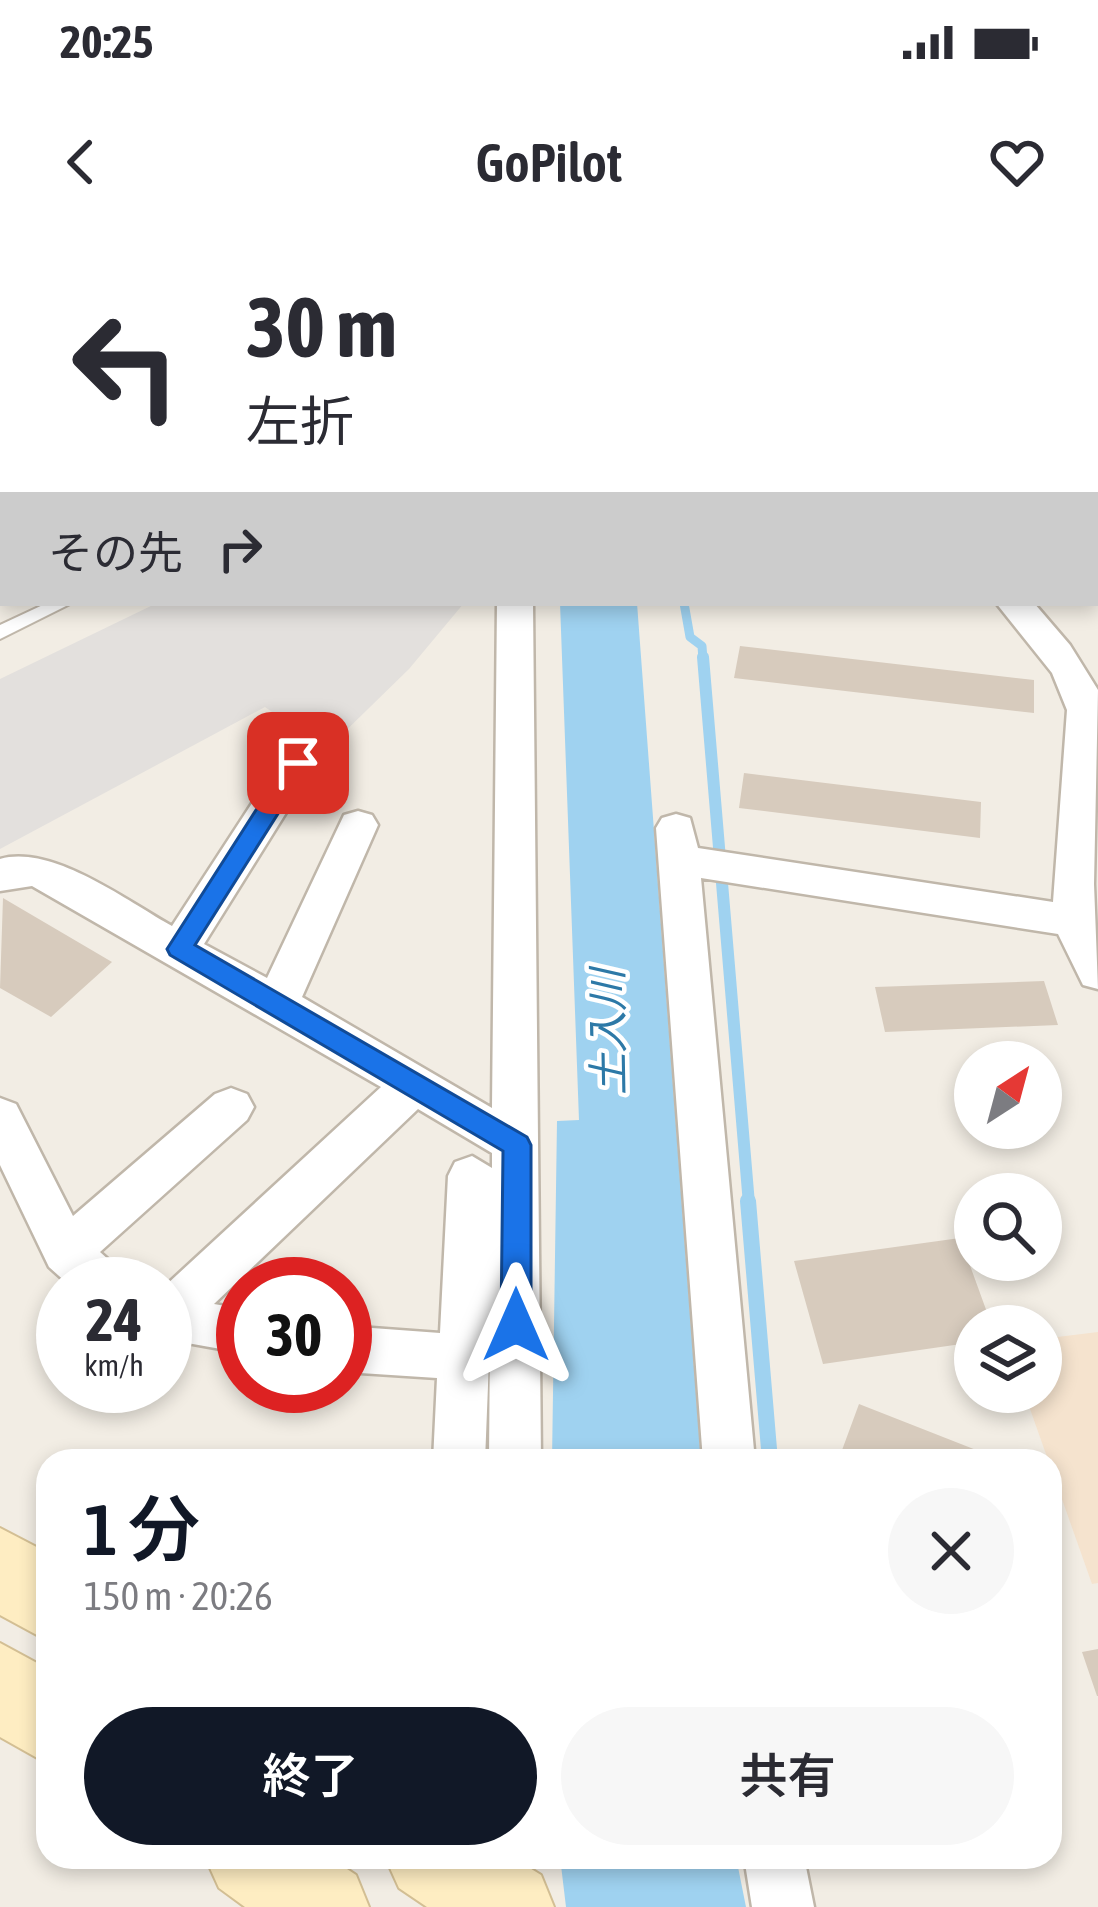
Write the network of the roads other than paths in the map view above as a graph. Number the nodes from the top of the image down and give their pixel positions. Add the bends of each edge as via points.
1 (57, 606) edge
2 (515, 606) edge
3 (1017, 606) edge
4 (0, 633) edge
5 (298, 763) dead end
6 (358, 825) dead end
7 (0, 876) edge
8 (1074, 921) junction
9 (179, 949) junction
10 (1098, 973) edge
11 (277, 1004) junction
12 (415, 1084) junction
13 (231, 1107) dead end
14 (0, 1118) edge
15 (517, 1145) junction
16 (472, 1176) dead end
17 (66, 1252) junction
18 (72, 1257) edge
19 (192, 1293) edge
20 (372, 1351) edge
21 (461, 1358) junction
22 (459, 1449) edge
23 (515, 1449) edge
24 (728, 1449) edge
25 (0, 1567) edge
26 (36, 1592) edge
27 (0, 1685) edge
28 (36, 1712) edge
29 (268, 1869) edge
30 (775, 1869) edge
31 (324, 1907) edge
32 (782, 1907) edge

1 - 4 lane
2 - 15 street
3 - 8 street via 1054,649 1086,707
5 - 9 street
6 - 11 street
7 - 9 street via 40,872
8 - 10 street
8 - 24 street via 678,844
9 - 11 street
11 - 12 street
12 - 15 street
12 - 19 street
13 - 17 street
14 - 17 street
15 - 23 street
16 - 21 street
17 - 18 street
20 - 21 street
21 - 22 street
25 - 26 street
27 - 28 street
29 - 31 street
30 - 32 street

